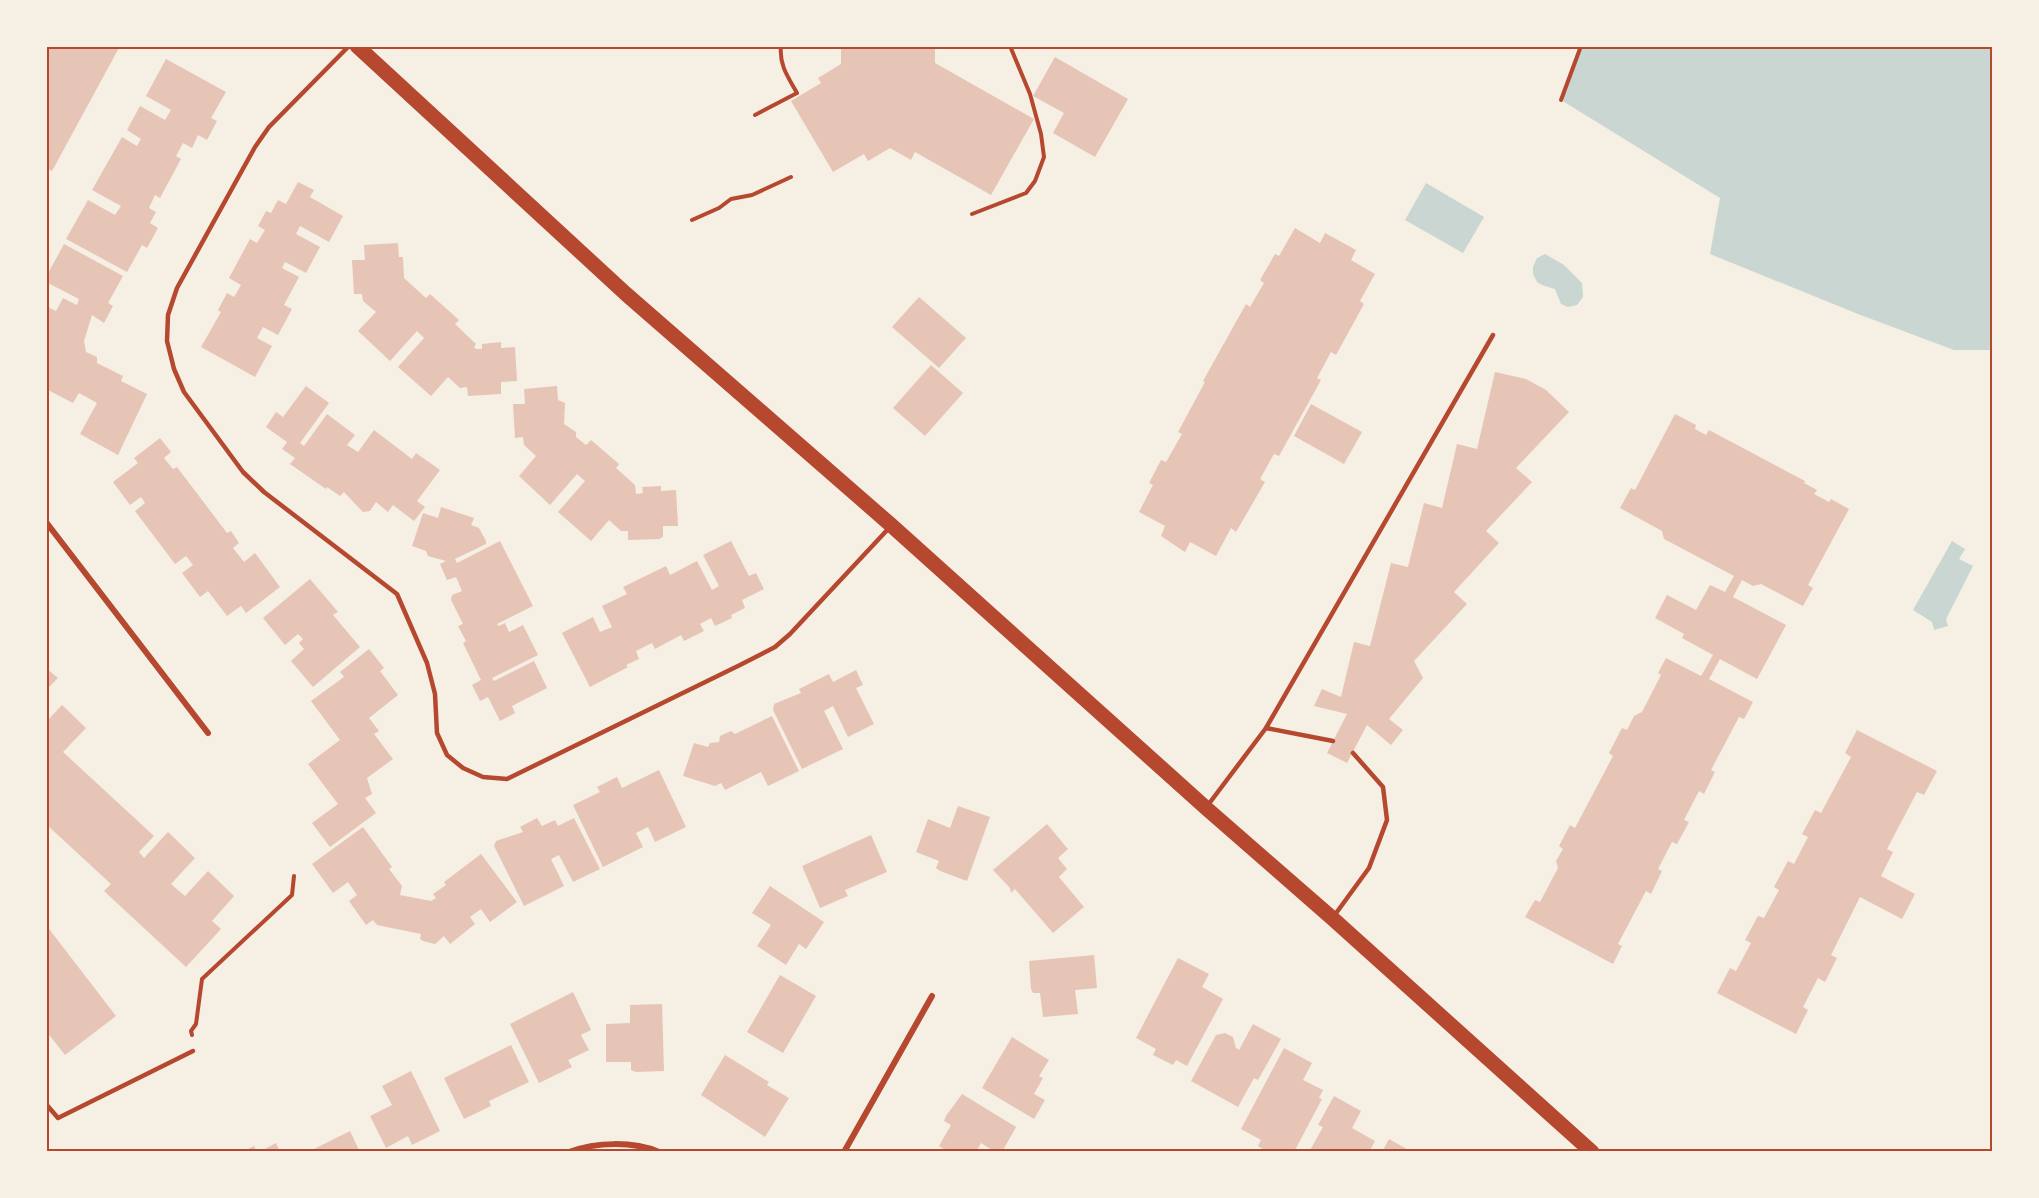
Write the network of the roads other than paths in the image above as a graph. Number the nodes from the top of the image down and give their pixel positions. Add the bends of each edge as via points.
1 (349, 46) edge
2 (357, 46) edge
3 (1493, 335) dead end
4 (46, 522) edge
5 (891, 525) junction
6 (1266, 728) junction
7 (208, 733) dead end
8 (1333, 741) dead end
9 (1353, 753) dead end
10 (1206, 808) junction
11 (1332, 918) junction
12 (932, 996) dead end
13 (193, 1051) road end
14 (46, 1104) edge
15 (569, 1152) edge
16 (659, 1152) edge
17 (844, 1152) edge
18 (1592, 1152) edge

1 - 5 lane via 268,127 255,147 177,288 168,315 167,340 184,392 243,472 397,594 427,663 435,694 437,733 447,755 483,777 507,779 748,661 790,634
2 - 5 main road via 626,294
3 - 6 lane
4 - 7 street
5 - 10 main road
6 - 8 lane
6 - 10 lane
9 - 11 lane via 1383,787 1387,820 1369,868
10 - 11 main road
11 - 18 main road
12 - 17 street
13 - 14 lane via 58,1118
15 - 16 street via 583,1147 628,1145

